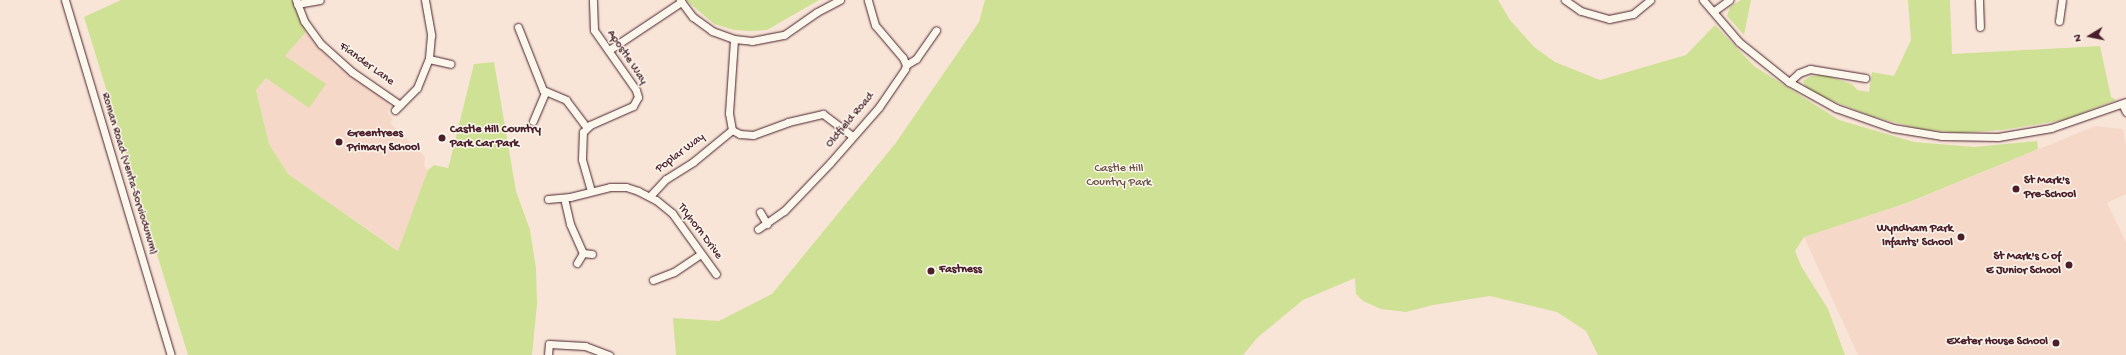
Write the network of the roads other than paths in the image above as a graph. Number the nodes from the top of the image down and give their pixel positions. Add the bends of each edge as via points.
1 (65, 0) edge
2 (320, 0) edge
3 (425, 0) edge
4 (593, 0) edge
5 (840, 0) edge
6 (868, 0) edge
7 (1565, 0) edge
8 (1650, 0) edge
9 (1703, 0) edge
10 (1729, 0) edge
11 (1979, 0) edge
12 (2062, 0) edge
13 (680, 1) edge
14 (296, 2) edge
15 (1714, 11) junction
16 (2060, 21) dead end
17 (518, 26) dead end
18 (1980, 27) dead end
19 (936, 30) dead end
20 (734, 39) junction
21 (609, 50) junction
22 (429, 58) junction
23 (450, 64) dead end
24 (906, 65) junction
25 (1865, 78) dead end
26 (1789, 82) junction
27 (545, 93) junction
28 (2124, 103) edge
29 (2126, 112) edge
30 (533, 121) dead end
31 (586, 127) junction
32 (732, 130) junction
33 (852, 136) junction
34 (591, 191) junction
35 (650, 196) junction
36 (564, 198) junction
37 (548, 199) dead end
38 (760, 212) dead end
39 (767, 224) junction
40 (758, 229) dead end
41 (583, 253) junction
42 (592, 254) dead end
43 (701, 254) junction
44 (577, 263) dead end
45 (716, 274) dead end
46 (653, 280) dead end
47 (171, 355) edge
48 (548, 355) edge
49 (610, 355) edge

1 - 47 street, Roman Road (Venta-Sorviodunum)
2 - 14 street
3 - 22 street via 431,35
4 - 21 street, Apostle Way via 592,26
5 - 20 street via 817,12 784,35 760,40
6 - 24 street via 875,25
7 - 8 street via 1581,11 1609,19 1633,14
9 - 15 street
10 - 15 street
11 - 18 street
12 - 16 street
13 - 20 street via 705,27
13 - 21 street
14 - 22 street, Fiander Lane via 309,29 334,57 398,107 417,88
15 - 26 street via 1720,22 1739,42
17 - 27 street via 537,80
19 - 24 street, Oldfield Road via 916,59
20 - 32 street via 729,113
21 - 31 street, Apostle Way via 636,90 638,100 633,106
22 - 23 street
24 - 33 street, Oldfield Road via 879,107
25 - 26 street via 1810,69 1799,73
26 - 28 street via 1819,100 1856,116 1911,132 1949,137 1998,137 2035,132
27 - 30 street
27 - 31 street via 566,100
28 - 29 street
31 - 34 street via 581,151
32 - 33 street via 744,134 757,134 788,122 823,114
32 - 35 street, Poplar Way via 693,162 666,179
33 - 39 street, Oldfield Road via 787,208
34 - 35 street, Tryhorn Drive via 626,187
34 - 36 street, Tryhorn Drive
35 - 43 street, Tryhorn Drive via 675,216
36 - 37 street, Tryhorn Drive
36 - 41 street via 570,224
38 - 39 street
39 - 40 street, Oldfield Road
41 - 42 street
41 - 44 street
43 - 45 street, Tryhorn Drive
43 - 46 street via 674,272
48 - 49 street via 549,344 585,346

